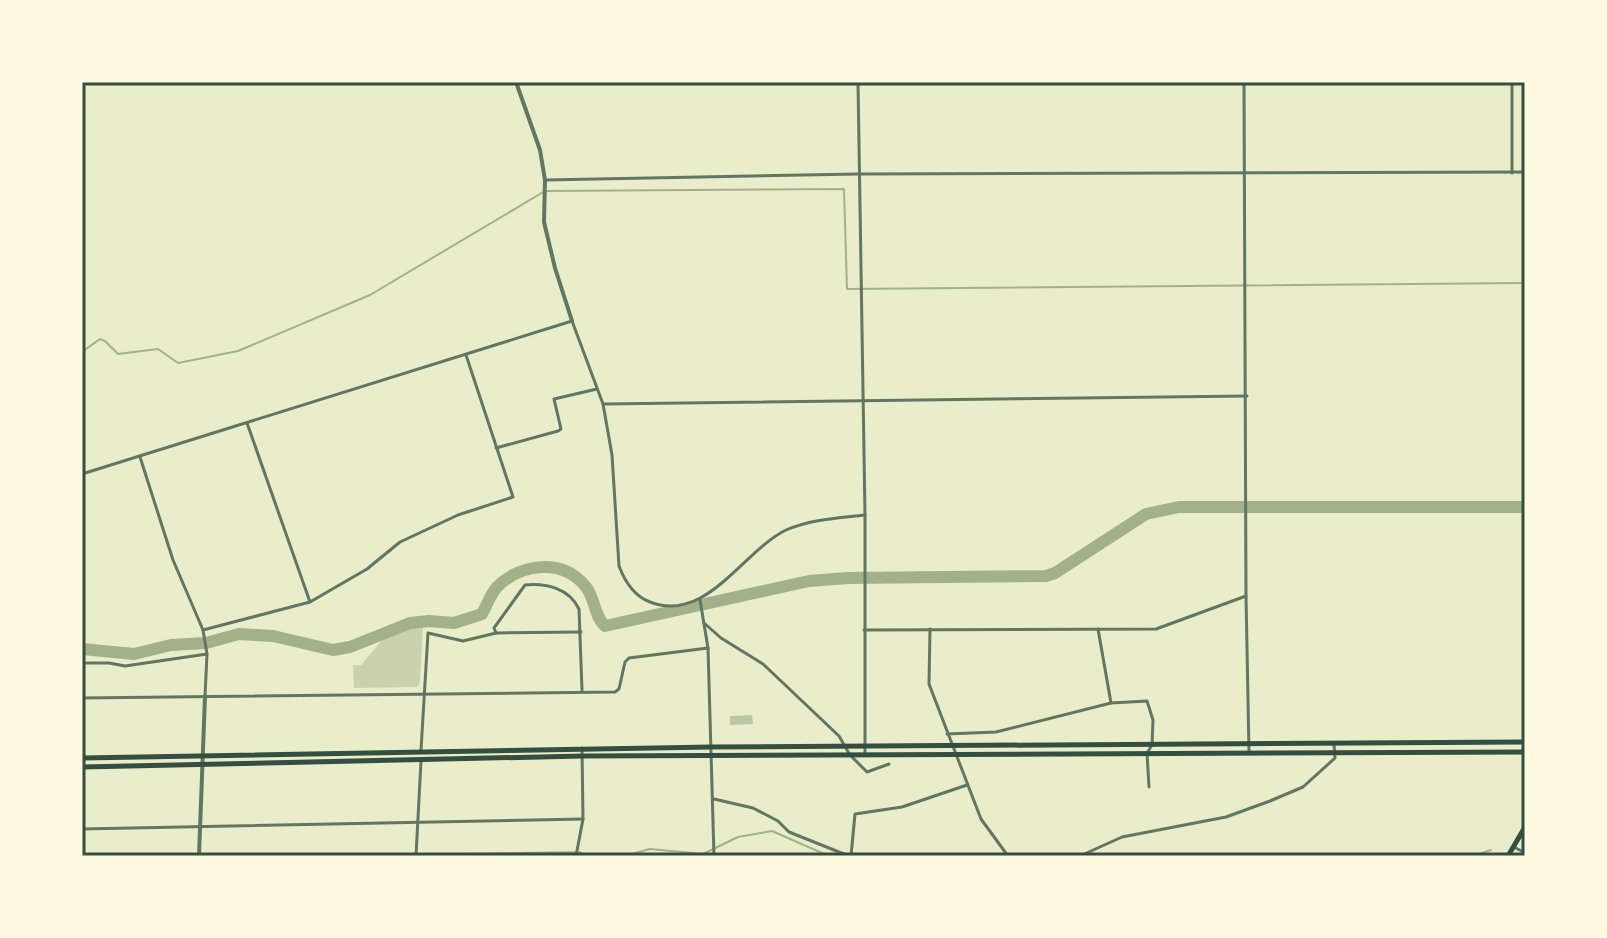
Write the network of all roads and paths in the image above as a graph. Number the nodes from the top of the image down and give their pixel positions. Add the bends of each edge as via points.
1 (516, 82) edge
2 (858, 82) edge
3 (1244, 82) edge
4 (1512, 82) edge
5 (1525, 172) edge
6 (1512, 173) junction
7 (858, 174) junction
8 (1245, 174) junction
9 (545, 180) junction
10 (572, 321) junction
11 (466, 355) junction
12 (597, 389) junction
13 (1247, 396) junction
14 (862, 400) junction
15 (603, 404) junction
16 (247, 423) junction
17 (496, 448) junction
18 (140, 457) junction
19 (82, 474) edge
20 (865, 515) junction
21 (1246, 596) junction
22 (700, 600) junction
23 (310, 602) junction
24 (704, 623) junction
25 (930, 629) junction
26 (1098, 629) junction
27 (203, 630) junction
28 (864, 630) junction
29 (581, 632) junction
30 (496, 633) junction
31 (708, 648) junction
32 (207, 654) junction
33 (82, 663) edge
34 (582, 692) junction
35 (424, 693) junction
36 (205, 696) junction
37 (82, 698) edge
38 (1111, 703) junction
39 (947, 734) junction
40 (1525, 742) edge
41 (1249, 744) junction
42 (1334, 744) junction
43 (1152, 745) junction
44 (844, 746) junction
45 (865, 746) junction
46 (952, 746) junction
47 (712, 747) junction
48 (582, 748) junction
49 (421, 751) junction
50 (1249, 752) junction
51 (1335, 752) junction
52 (1525, 752) edge
53 (1147, 753) junction
54 (850, 755) junction
55 (865, 755) junction
56 (955, 755) junction
57 (204, 756) junction
58 (583, 756) junction
59 (712, 756) junction
60 (82, 758) edge
61 (421, 761) junction
62 (203, 764) junction
63 (889, 764) dead end
64 (82, 767) edge
65 (967, 785) junction
66 (1149, 787) dead end
67 (714, 799) junction
68 (583, 819) junction
69 (418, 823) junction
70 (200, 827) junction
71 (1525, 827) edge
72 (82, 829) edge
73 (1514, 846) junction
74 (1525, 853) edge
75 (199, 856) edge
76 (416, 856) edge
77 (576, 856) edge
78 (714, 856) edge
79 (850, 856) edge
80 (1008, 856) edge
81 (1080, 856) edge
82 (1508, 856) edge

1 - 9 street via 536,134
2 - 7 street
3 - 8 street
4 - 6 street
5 - 6 street
6 - 8 street
7 - 8 street
7 - 9 street
7 - 14 street
8 - 13 street
9 - 10 street via 544,222
10 - 11 street
10 - 12 street
11 - 16 street
11 - 17 street
12 - 15 street
12 - 17 street via 554,399 558,431
13 - 14 street
13 - 21 street
14 - 15 street
14 - 20 street
15 - 22 street via 624,579 653,603 677,606
16 - 18 street
16 - 23 street
17 - 23 street via 513,497 400,542 367,569
18 - 19 street
18 - 27 street via 173,560
20 - 22 street via 784,531
20 - 28 street
21 - 26 street via 1156,629
21 - 41 street
22 - 24 street
23 - 27 street
24 - 31 street
24 - 44 street via 763,664
25 - 26 street
25 - 28 street
25 - 39 street via 929,684
26 - 38 street
27 - 32 street
28 - 45 street
29 - 30 street
29 - 30 street via 577,603 542,583 525,585 500,617
29 - 34 street
30 - 35 street via 463,641 428,633
31 - 34 street via 629,658 618,691
31 - 47 street
32 - 33 street via 134,666
32 - 36 street
34 - 35 street
35 - 36 street
35 - 49 street
36 - 37 street
36 - 57 street
38 - 39 street via 996,732
38 - 43 street via 1147,701
39 - 46 street
40 - 42 main road
41 - 42 main road
41 - 43 main road
41 - 50 street
42 - 51 street
43 - 46 main road
43 - 53 street
44 - 45 main road
44 - 47 main road
44 - 54 street
45 - 46 main road
45 - 55 street
46 - 56 street
47 - 48 main road
47 - 59 street
48 - 49 main road
48 - 58 street
49 - 57 main road
49 - 61 street
50 - 51 main road
50 - 53 main road
51 - 52 main road
51 - 81 street via 1335,758 1303,787 1226,817 1122,837
53 - 56 main road
53 - 66 street
54 - 55 main road
54 - 59 main road
54 - 63 street via 867,772
55 - 56 main road
56 - 65 street
57 - 60 main road
57 - 62 street
58 - 59 main road
58 - 61 main road
58 - 68 street
59 - 67 street
61 - 62 main road
61 - 69 street
62 - 64 main road
62 - 70 street
65 - 79 street via 902,807 855,814
65 - 80 street via 981,819
67 - 78 street
67 - 79 street via 753,808 789,832
68 - 69 street
68 - 77 street
69 - 70 street
69 - 76 street
70 - 72 street
70 - 75 street
71 - 73 main road
73 - 74 street
73 - 82 main road

